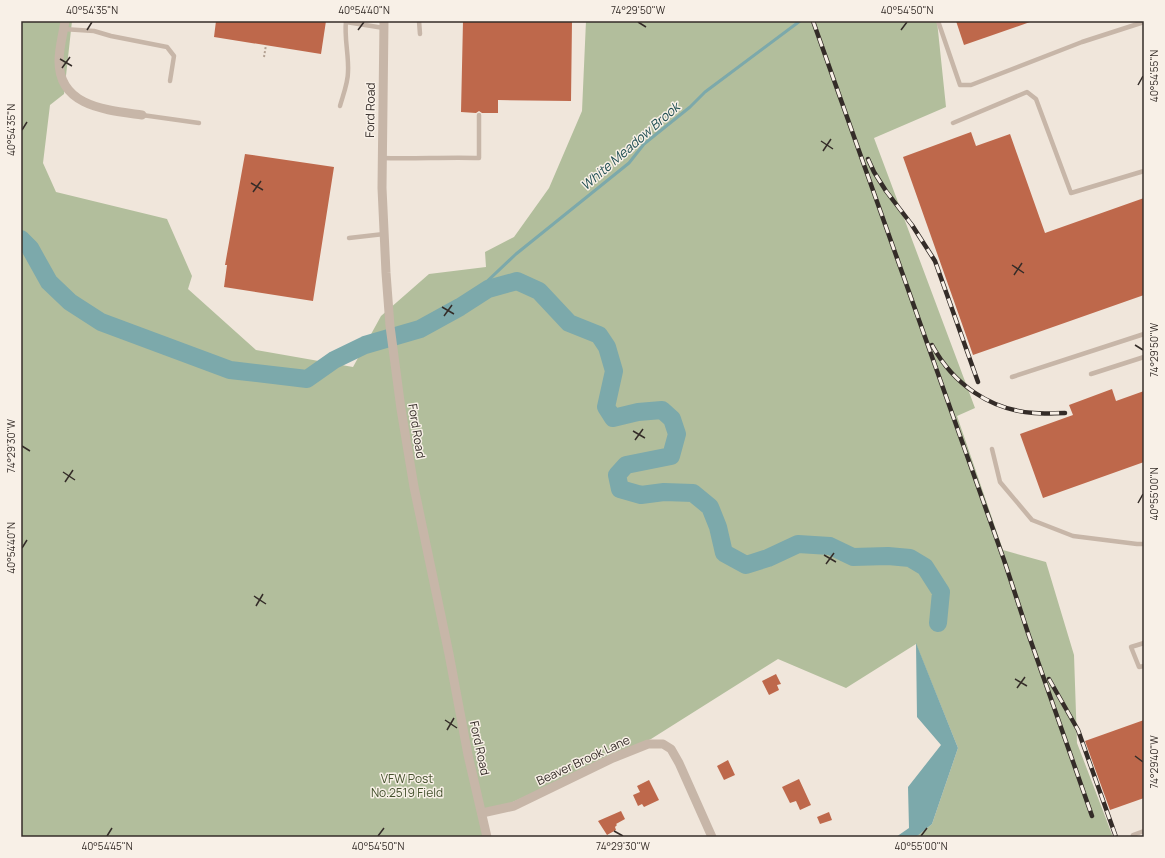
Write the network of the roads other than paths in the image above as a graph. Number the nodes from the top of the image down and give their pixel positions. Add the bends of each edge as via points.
1 (346, 21) edge
2 (419, 21) edge
3 (938, 21) edge
4 (1144, 22) edge
5 (384, 24) edge
6 (64, 25) edge
7 (420, 34) dead end
8 (170, 81) dead end
9 (340, 106) dead end
10 (142, 115) joint
11 (479, 115) dead end
12 (199, 122) dead end
13 (953, 123) dead end
14 (382, 158) junction
15 (1144, 171) edge
16 (384, 234) junction
17 (348, 238) dead end
18 (1144, 334) edge
19 (1144, 357) edge
20 (1092, 374) dead end
21 (1012, 377) dead end
22 (992, 449) dead end
23 (1144, 544) edge
24 (1144, 643) edge
25 (1144, 666) edge
26 (482, 813) junction
27 (1144, 831) edge
28 (1133, 835) dead end
29 (487, 837) edge
30 (712, 837) edge

1 - 5 lane
1 - 9 lane via 348,71
2 - 7 lane
3 - 4 lane via 960,85 971,85 1082,42
5 - 14 street, Ford Road
6 - 8 lane via 167,46 174,56
6 - 10 street via 58,60 64,82 74,97 82,102 113,111
10 - 12 lane
11 - 14 lane via 479,158
13 - 15 lane via 1027,92 1036,99 1071,193
14 - 16 street, Ford Road
16 - 17 lane
16 - 26 street, Ford Road via 390,326 414,487
18 - 21 lane
19 - 20 lane
22 - 23 lane via 1000,482 1032,520 1072,536
24 - 25 lane via 1131,647 1139,667
26 - 29 street, Ford Road
26 - 30 street, Beaver Brook Lane via 514,806 648,744 663,744 671,749 679,763
27 - 28 lane

